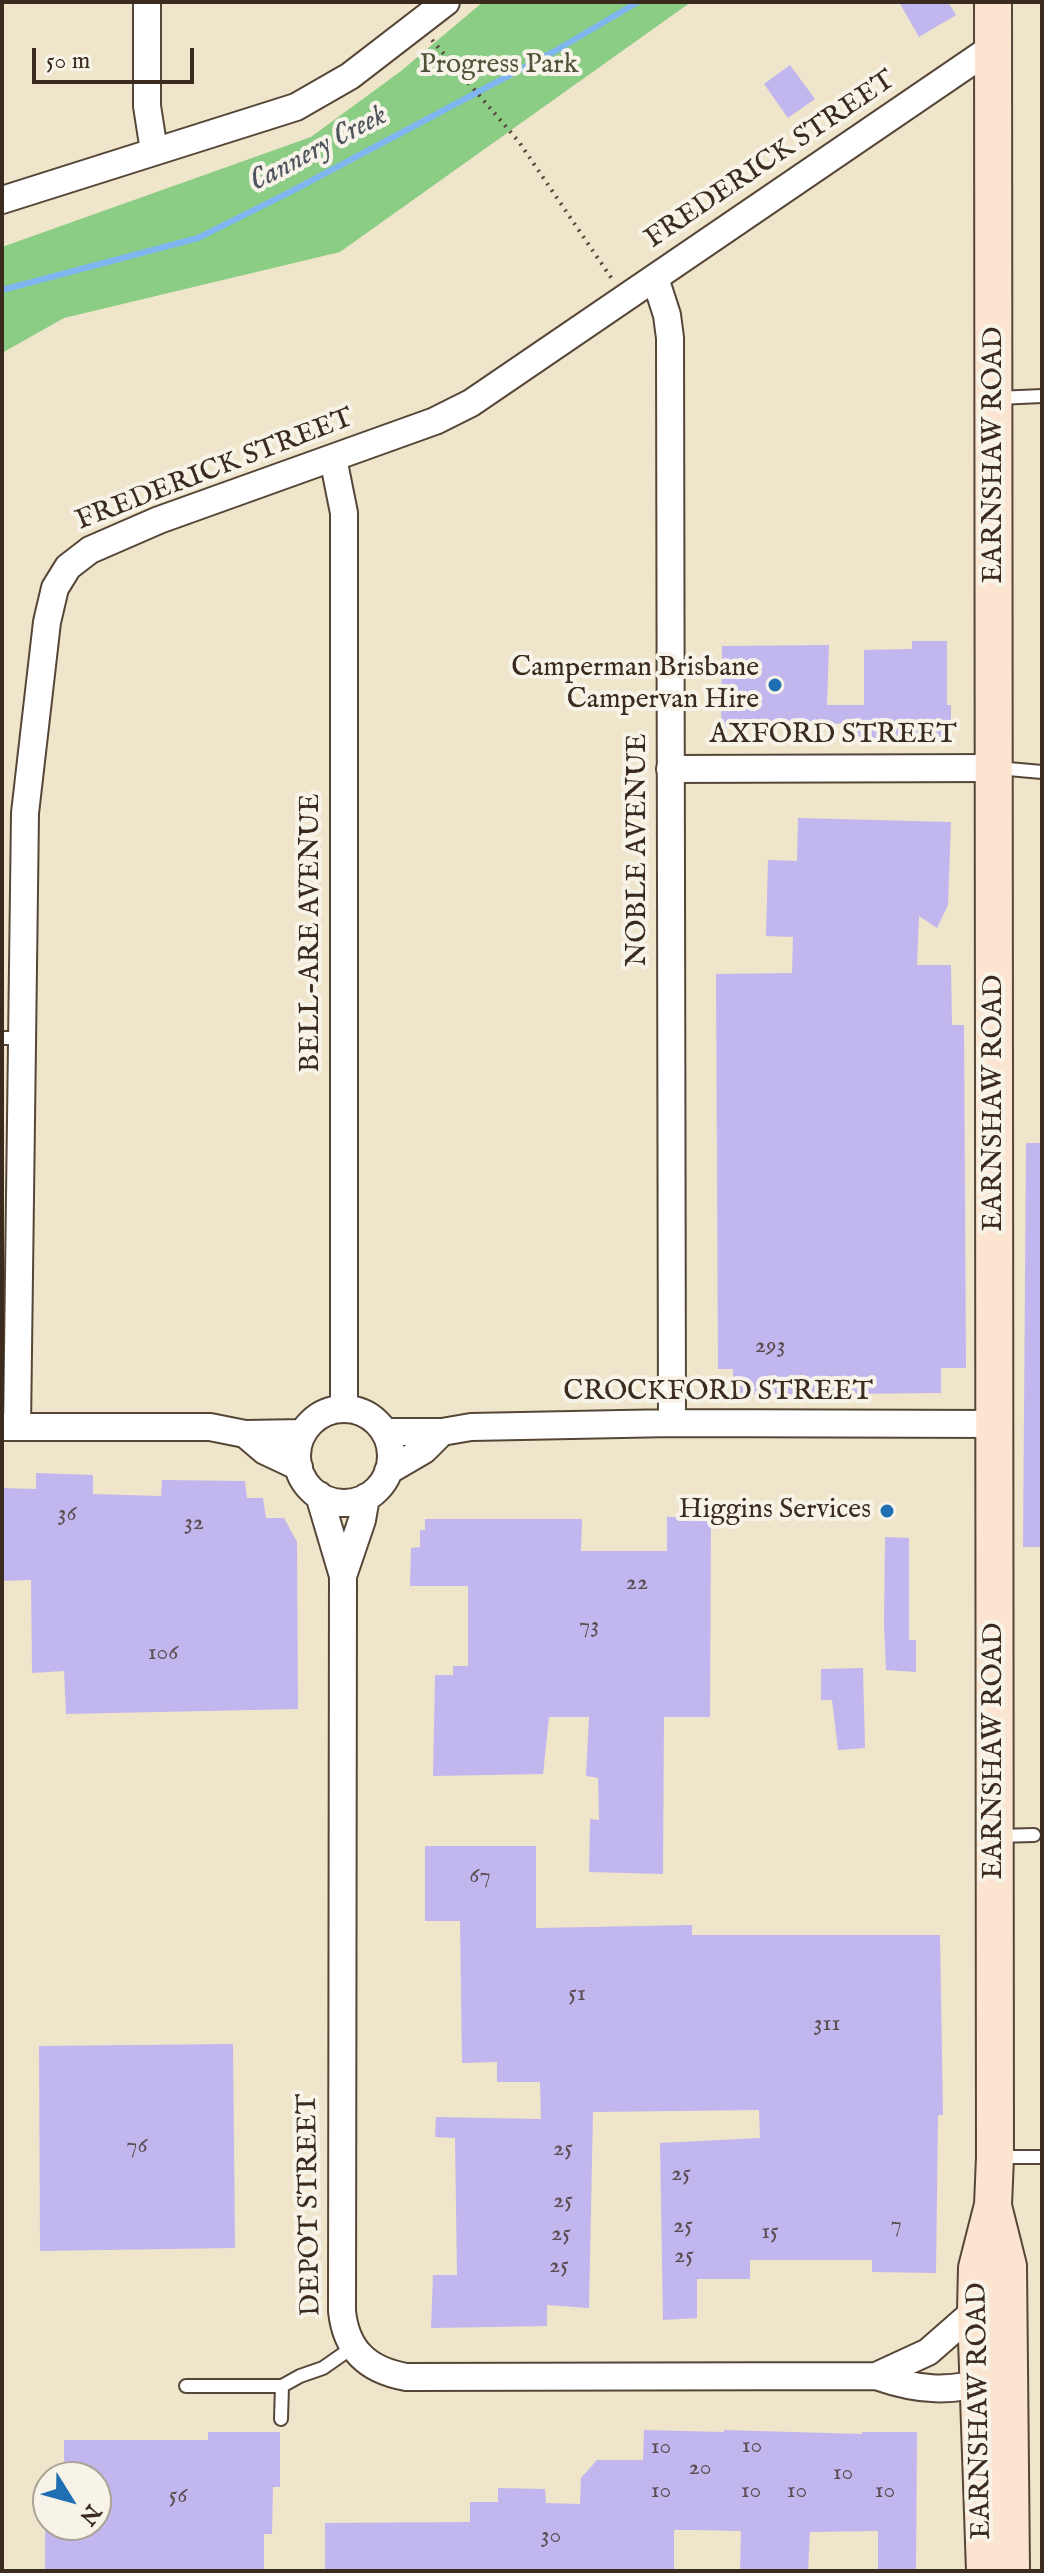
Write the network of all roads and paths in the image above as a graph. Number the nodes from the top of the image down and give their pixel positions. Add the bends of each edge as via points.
1 (147, 2) edge
2 (446, 2) edge
3 (993, 2) edge
4 (993, 47) junction
5 (441, 51) dead end
6 (154, 151) junction
7 (2, 200) edge
8 (655, 278) junction
9 (625, 298) junction
10 (1042, 396) edge
11 (995, 398) junction
12 (333, 458) junction
13 (995, 768) junction
14 (670, 769) junction
15 (1042, 772) edge
16 (12, 1038) edge
17 (344, 1409) junction
18 (672, 1423) junction
19 (995, 1424) junction
20 (9, 1427) edge
21 (385, 1432) junction
22 (442, 1432) junction
23 (303, 1433) junction
24 (245, 1434) junction
25 (299, 1467) junction
26 (388, 1471) junction
27 (319, 1495) junction
28 (366, 1497) junction
29 (343, 1576) junction
30 (1034, 1835) dead end
31 (994, 1837) junction
32 (995, 2157) junction
33 (1042, 2157) edge
34 (993, 2205) junction
35 (976, 2310) junction
36 (353, 2347) junction
37 (876, 2376) junction
38 (994, 2379) junction
39 (186, 2386) dead end
40 (282, 2386) junction
41 (281, 2419) dead end
42 (985, 2571) edge
43 (1011, 2571) edge

1 - 6 street via 147,106
2 - 6 street via 350,76 307,102
3 - 4 street, EARNSHAW ROAD
4 - 8 street, FREDERICK STREET
4 - 11 street, EARNSHAW ROAD
5 - 9 path via 519,142
6 - 7 street
8 - 9 street, FREDERICK STREET
8 - 14 street, NOBLE AVENUE via 670,338
9 - 12 street, FREDERICK STREET via 462,408
10 - 11 lane
11 - 13 street, EARNSHAW ROAD
12 - 16 street, FREDERICK STREET via 104,544 78,558 61,577 47,622 25,813
12 - 17 street, BELL-ARE AVENUE via 344,528
13 - 14 street, AXFORD STREET
13 - 15 lane
13 - 19 street, EARNSHAW ROAD
14 - 18 street, NOBLE AVENUE
16 - 20 street, FREDERICK STREET
17 - 21 street via 368,1415
17 - 23 street via 320,1415
18 - 19 street, CROCKFORD STREET
18 - 22 street, CROCKFORD STREET
19 - 31 street, EARNSHAW ROAD
20 - 24 street via 210,1427
21 - 22 street, CROCKFORD STREET
21 - 26 street
22 - 26 street via 424,1450
23 - 24 street
23 - 25 street
24 - 25 street via 265,1451
25 - 27 street
26 - 28 street
27 - 28 street via 342,1502
27 - 29 street, DEPOT STREET
28 - 29 street, DEPOT STREET
29 - 36 street, DEPOT STREET via 342,2311
30 - 31 lane
31 - 32 street, EARNSHAW ROAD
32 - 33 lane
32 - 34 street, EARNSHAW ROAD
34 - 35 street, EARNSHAW ROAD via 977,2268
34 - 38 street, EARNSHAW ROAD via 1008,2266
35 - 37 street, DEPOT STREET via 928,2352
35 - 38 street, EARNSHAW ROAD
36 - 37 street, DEPOT STREET via 375,2367 406,2377
36 - 40 lane
37 - 38 street, DEPOT STREET via 910,2388 945,2389
38 - 42 street, EARNSHAW ROAD
38 - 43 street, EARNSHAW ROAD
39 - 40 lane
40 - 41 lane

